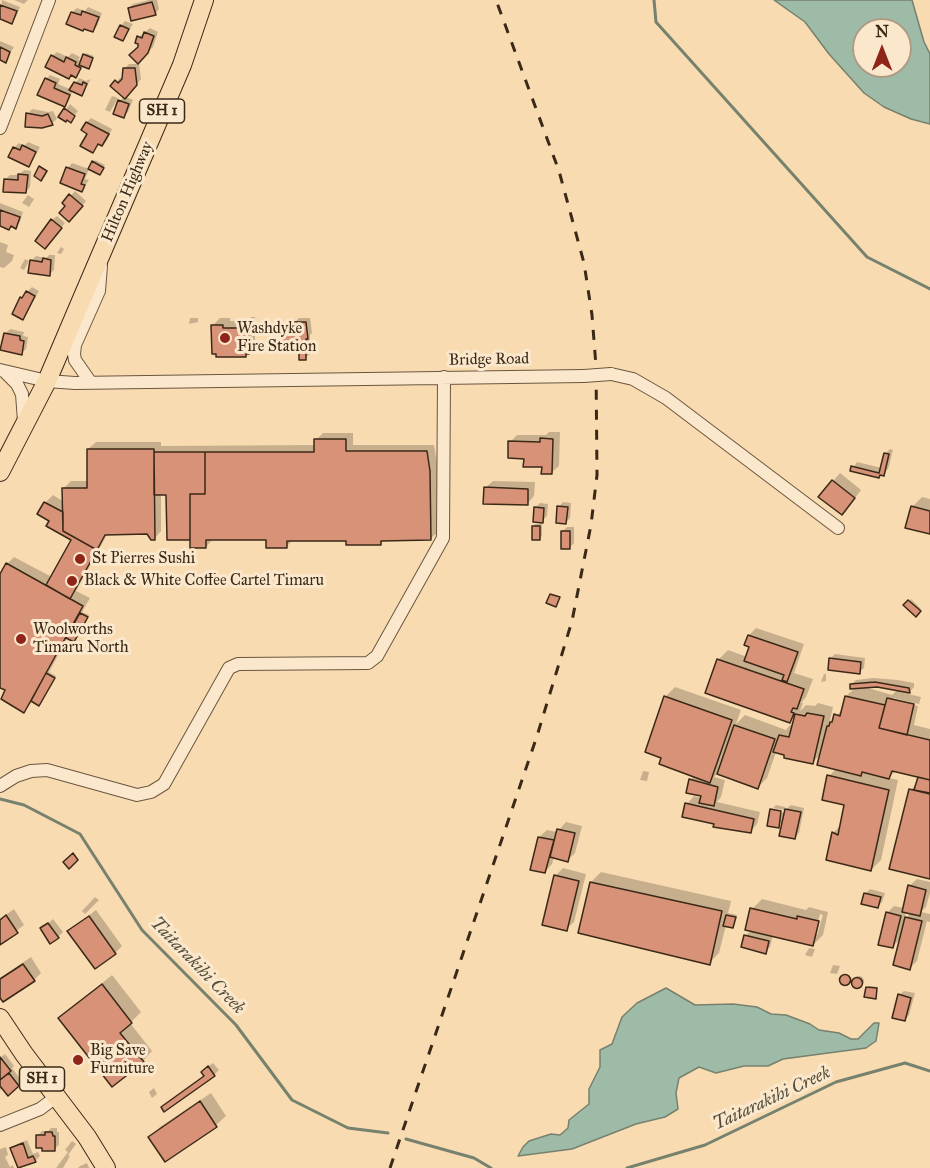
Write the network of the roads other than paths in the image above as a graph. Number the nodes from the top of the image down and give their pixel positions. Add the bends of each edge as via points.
1 (49, 0) edge
2 (204, 0) edge
3 (0, 128) edge
4 (103, 251) junction
5 (2, 371) edge
6 (444, 377) junction
7 (46, 381) junction
8 (91, 383) junction
9 (24, 425) junction
10 (0, 472) edge
11 (838, 528) dead end
12 (0, 786) edge
13 (0, 1018) edge
14 (56, 1097) junction
15 (0, 1125) edge
16 (106, 1168) edge

1 - 3 street
2 - 4 highway, Hilton Highway / SH 1 via 182,65
4 - 7 highway, Hilton Highway / SH 1
4 - 8 street via 99,291 74,354
5 - 7 street, Bridge Road
5 - 9 street via 22,394
6 - 8 street, Bridge Road
6 - 11 street, Bridge Road, bridge via 611,375 633,379 666,398
6 - 12 street via 443,538 377,656 368,663 238,664 229,668 164,784 151,792 137,795 47,770 16,776
7 - 8 street, Bridge Road
7 - 9 highway, SH 1
9 - 10 highway, SH 1
13 - 14 highway, SH 1
14 - 15 street via 40,1109
14 - 16 highway, SH 1

